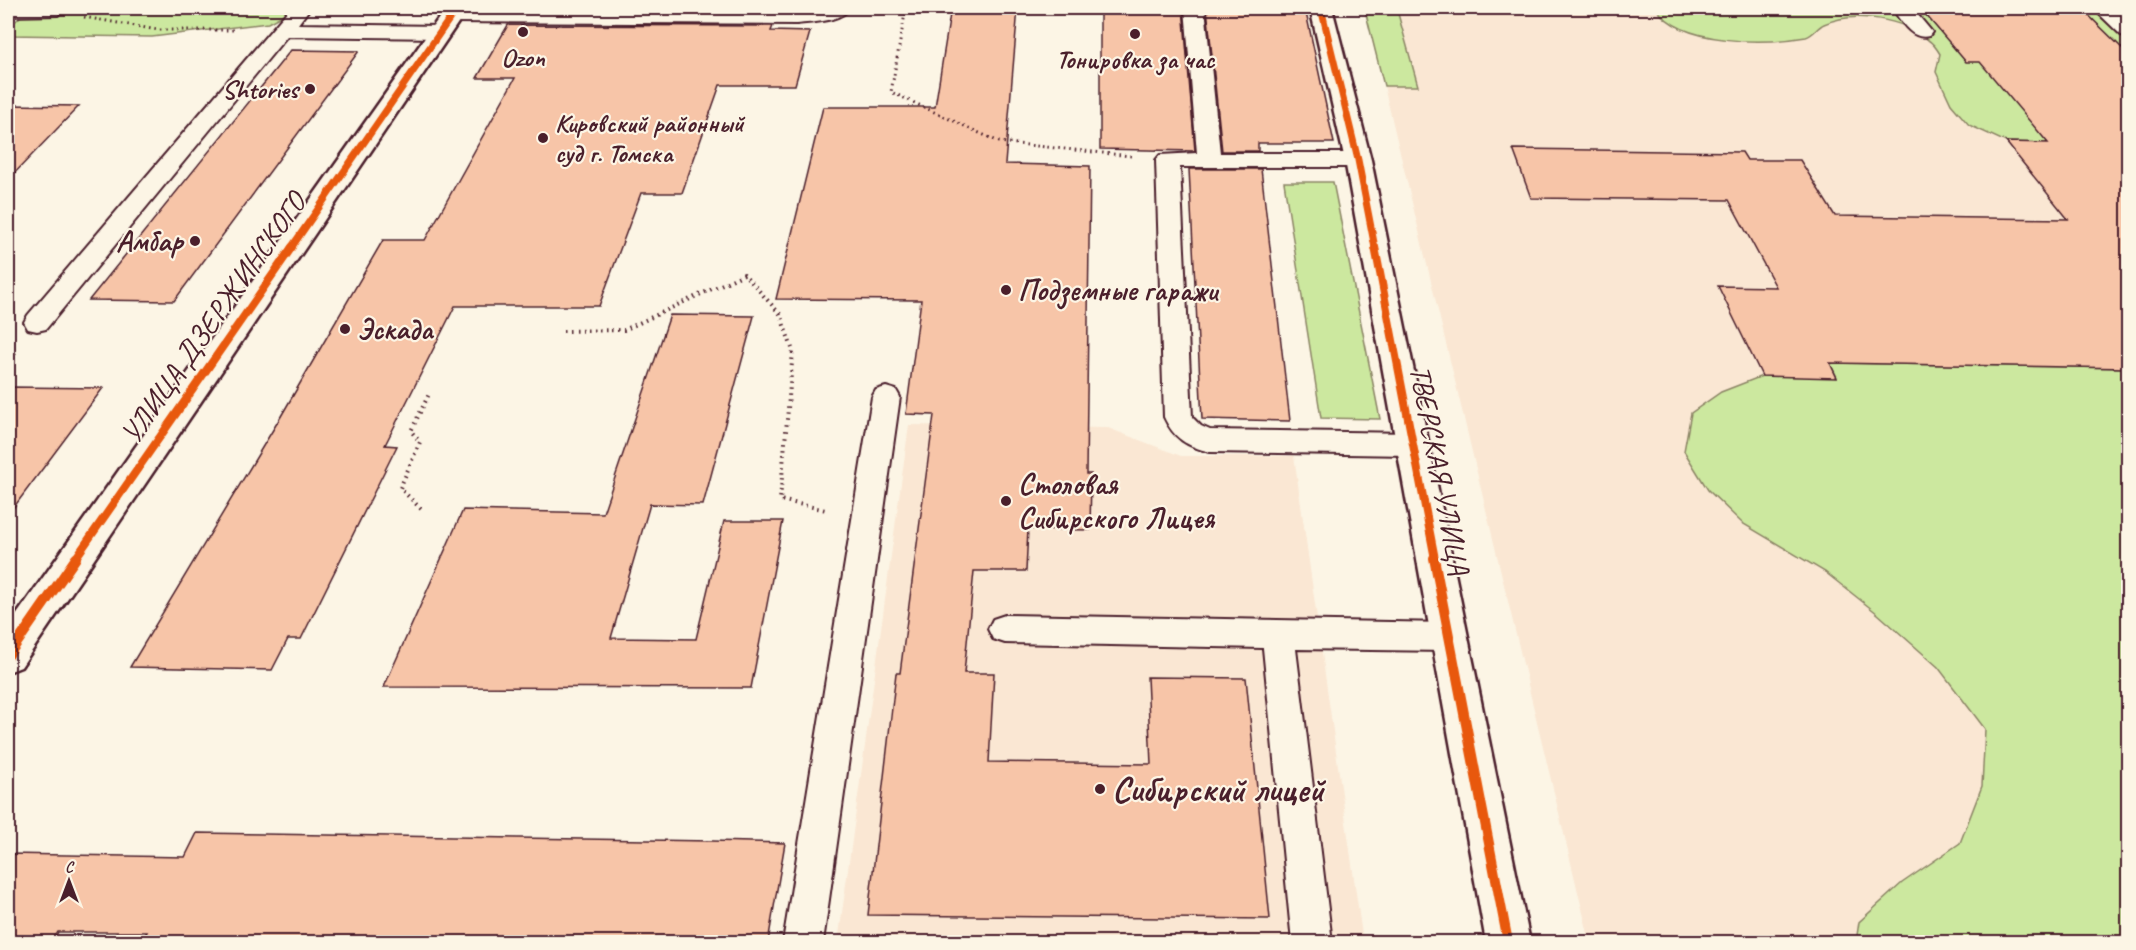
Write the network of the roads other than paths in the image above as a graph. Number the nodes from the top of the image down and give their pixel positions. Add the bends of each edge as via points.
1 (300, 8) edge
2 (840, 8) edge
3 (1195, 8) edge
4 (1321, 8) edge
5 (1902, 8) edge
6 (2103, 8) edge
7 (12, 10) edge
8 (51, 11) road end
9 (449, 18) edge
10 (281, 30) junction
11 (2128, 31) edge
12 (1922, 32) dead end
13 (1209, 160) junction
14 (1358, 160) junction
15 (37, 322) dead end
16 (886, 397) dead end
17 (1411, 444) junction
18 (1005, 629) dead end
19 (1278, 634) junction
20 (1448, 638) junction
21 (8, 656) edge
22 (803, 942) edge
23 (1312, 942) edge
24 (1508, 942) edge

1 - 10 lane
2 - 9 lane via 797,18
3 - 13 lane
4 - 14 street, ТВЕРСКАЯ УЛИЦА
5 - 12 lane
6 - 11 lane
7 - 8 lane
9 - 10 lane
9 - 21 street, УЛИЦА ДЗЕРЖИНСКОГО
10 - 15 lane
13 - 14 lane
13 - 17 lane via 1168,160 1178,417 1183,428 1194,437 1210,441
14 - 17 street, ТВЕРСКАЯ УЛИЦА
16 - 22 lane
17 - 20 street, ТВЕРСКАЯ УЛИЦА
18 - 19 lane
19 - 20 lane
19 - 23 lane
20 - 24 street, ТВЕРСКАЯ УЛИЦА

